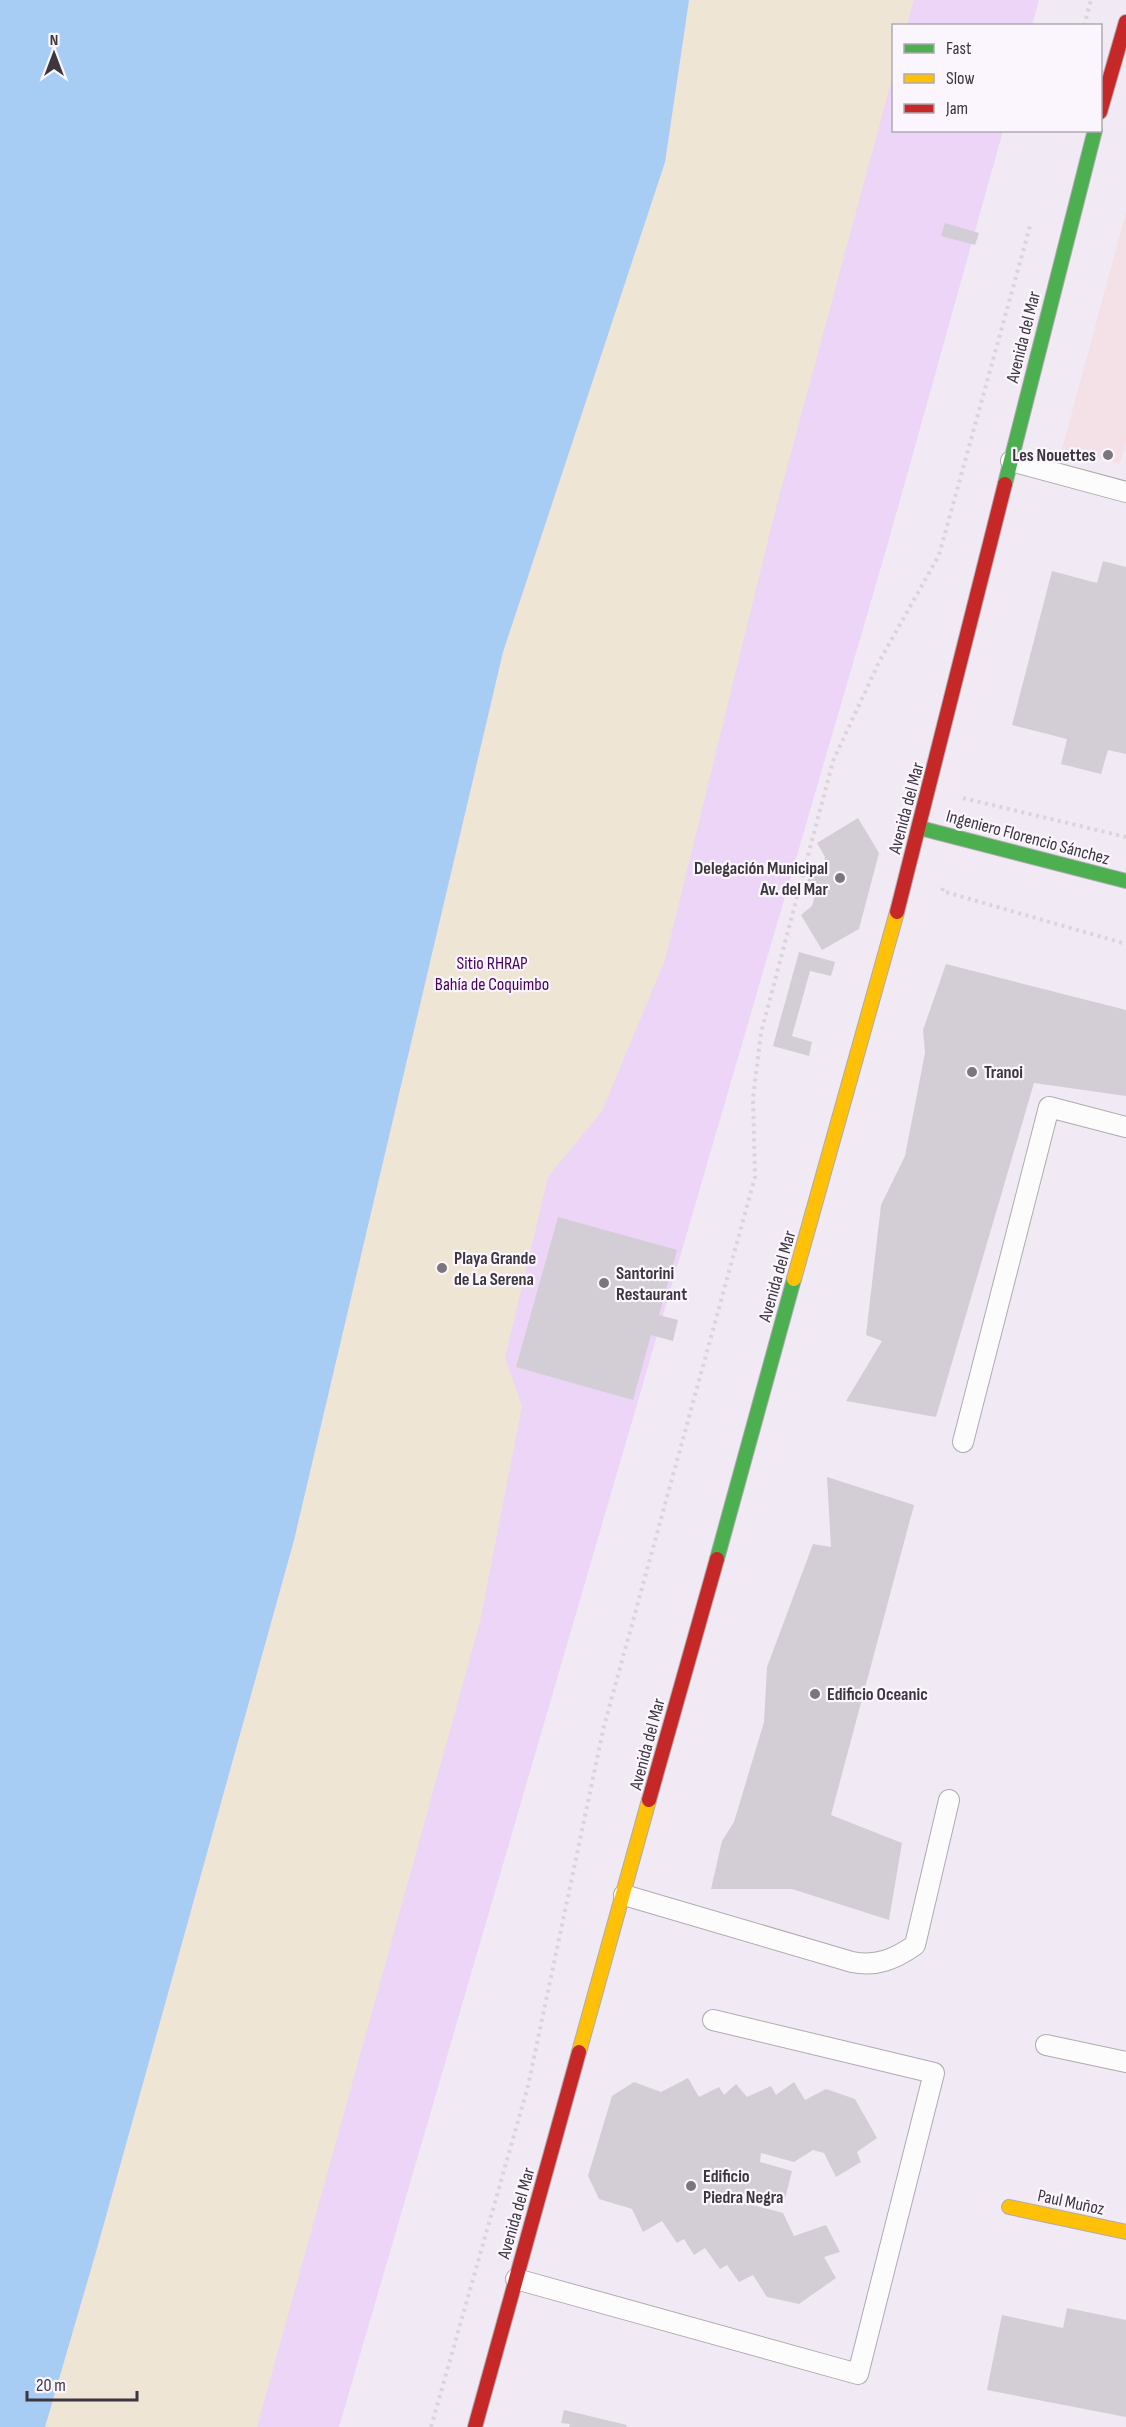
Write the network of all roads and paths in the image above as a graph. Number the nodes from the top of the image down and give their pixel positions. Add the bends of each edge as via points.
1 (1091, 0) edge
2 (1126, 22) edge
3 (1085, 24) edge
4 (1102, 108) edge
5 (1094, 132) edge
6 (1031, 222) dead end
7 (1011, 461) junction
8 (1126, 492) edge
9 (920, 828) junction
10 (954, 836) junction
11 (1126, 881) edge
12 (1126, 944) edge
13 (1126, 1127) edge
14 (963, 1442) dead end
15 (949, 1800) dead end
16 (624, 1895) junction
17 (713, 2020) dead end
18 (1046, 2045) dead end
19 (1126, 2062) edge
20 (1009, 2207) dead end
21 (1126, 2232) edge
22 (516, 2279) junction
23 (431, 2427) edge
24 (475, 2427) edge

1 - 3 path
2 - 4 main road
5 - 7 main road, Avenida del Mar
6 - 23 path via 939,555 879,662 833,761 761,1033 753,1098 755,1177 604,1726 528,2086
7 - 8 lane
7 - 9 main road, Avenida del Mar
9 - 10 main road, Ingeniero Florencio Sánchez
9 - 16 main road, Avenida del Mar
10 - 11 main road, Ingeniero Florencio Sánchez
10 - 12 path via 942,891
13 - 14 lane via 1048,1107
15 - 16 lane via 915,1945 890,1960 852,1962
16 - 22 main road, Avenida del Mar
17 - 22 lane via 934,2073 858,2373
18 - 19 lane
20 - 21 main road, Paul Muñoz
22 - 24 main road, Avenida del Mar

